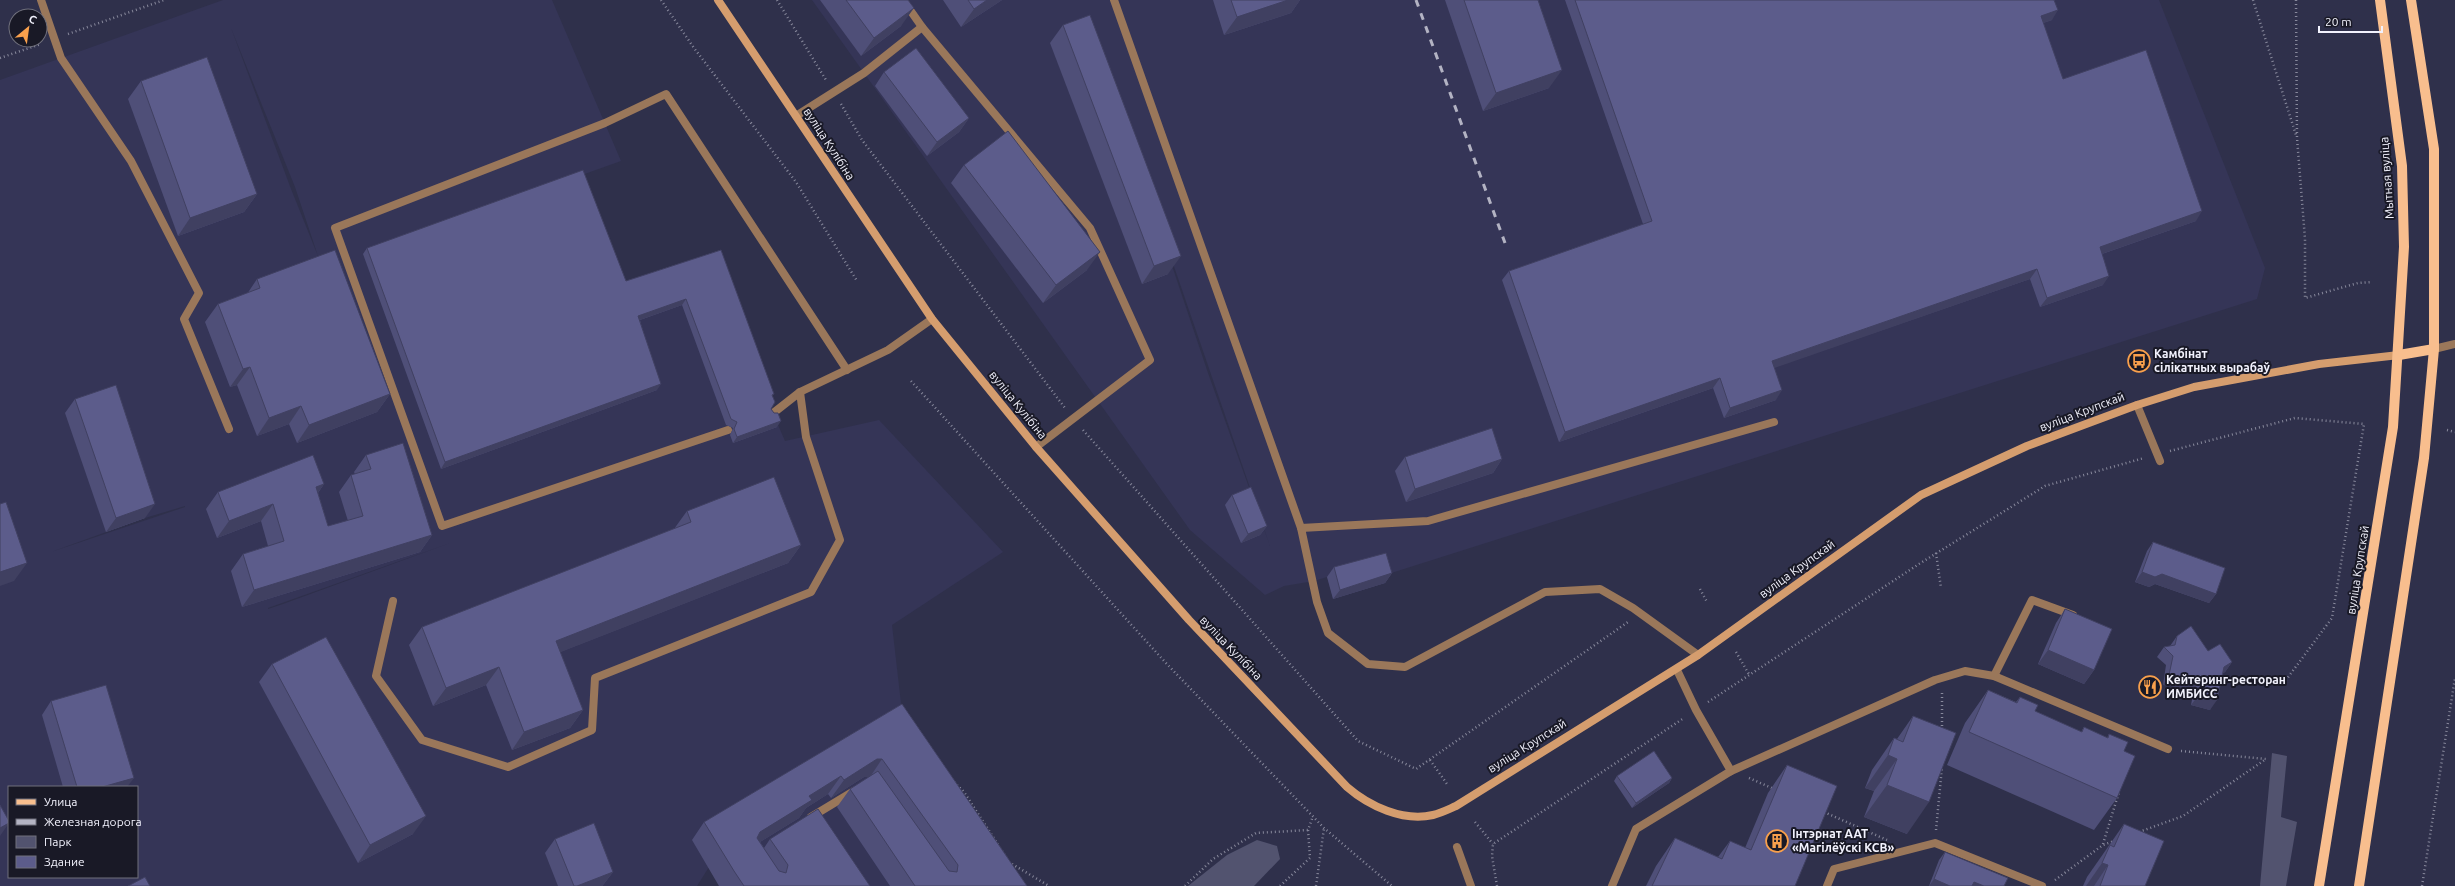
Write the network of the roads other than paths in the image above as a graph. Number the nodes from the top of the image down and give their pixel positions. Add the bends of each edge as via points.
1 (41, 0) edge
2 (718, 0) edge
3 (903, 0) edge
4 (1114, 0) edge
5 (2380, 0) edge
6 (2411, 0) edge
7 (922, 27) junction
8 (796, 116) junction
9 (932, 319) junction
10 (2455, 344) edge
11 (2434, 349) junction
12 (2399, 355) junction
13 (847, 370) junction
14 (800, 392) junction
15 (2137, 405) junction
16 (772, 414) edge
17 (1774, 422) dead end
18 (229, 429) dead end
19 (728, 430) dead end
20 (1036, 447) junction
21 (2158, 458) road end
22 (1301, 528) junction
23 (393, 601) dead end
24 (2083, 619) edge
25 (1698, 655) junction
26 (1677, 670) junction
27 (1994, 676) junction
28 (2168, 749) road end
29 (1732, 771) junction
30 (861, 786) edge
31 (1347, 787) joint
32 (801, 824) edge
33 (1456, 847) dead end
34 (1471, 886) edge
35 (1612, 886) edge
36 (1827, 886) edge
37 (2042, 886) edge
38 (2319, 886) edge
39 (2359, 886) edge

1 - 18 street via 61,58 131,161 199,293 184,319
2 - 8 main road, вуліца Кулібіна
3 - 7 street
4 - 22 street
5 - 12 main road, Мытная вуліца via 2402,166 2404,247
6 - 11 main road via 2434,149
7 - 8 street via 864,73
7 - 20 street via 1090,228 1150,360
8 - 9 main road, вуліца Кулібіна
9 - 13 street via 888,350
9 - 20 main road, вуліца Кулібіна
10 - 11 street
11 - 12 main road
11 - 39 main road via 2424,458
12 - 15 main road, вуліца Крупскай via 2318,364 2194,386
12 - 38 main road, вуліца Крупскай via 2393,427
13 - 14 street
13 - 19 street via 666,94 605,123 335,228 442,526
14 - 16 street
14 - 23 street via 806,437 840,540 811,592 594,678 592,730 508,767 422,740 376,676
15 - 21 street
15 - 25 main road, вуліца Крупскай via 2026,446 1922,495
17 - 22 street via 1428,521
20 - 31 main road, вуліца Кулібіна via 1189,620
22 - 25 street via 1317,602 1328,633 1368,664 1405,667 1545,592 1600,589
24 - 27 street via 2032,600
25 - 26 main road, вуліца Крупскай
26 - 29 street via 1696,710
26 - 31 main road, вуліца Крупскай via 1456,806 1432,815 1399,815 1359,797
27 - 28 street
27 - 29 street via 1965,671 1942,678
29 - 35 street via 1636,829
30 - 32 street via 815,819
33 - 34 street
36 - 37 street via 1834,869 1935,843

